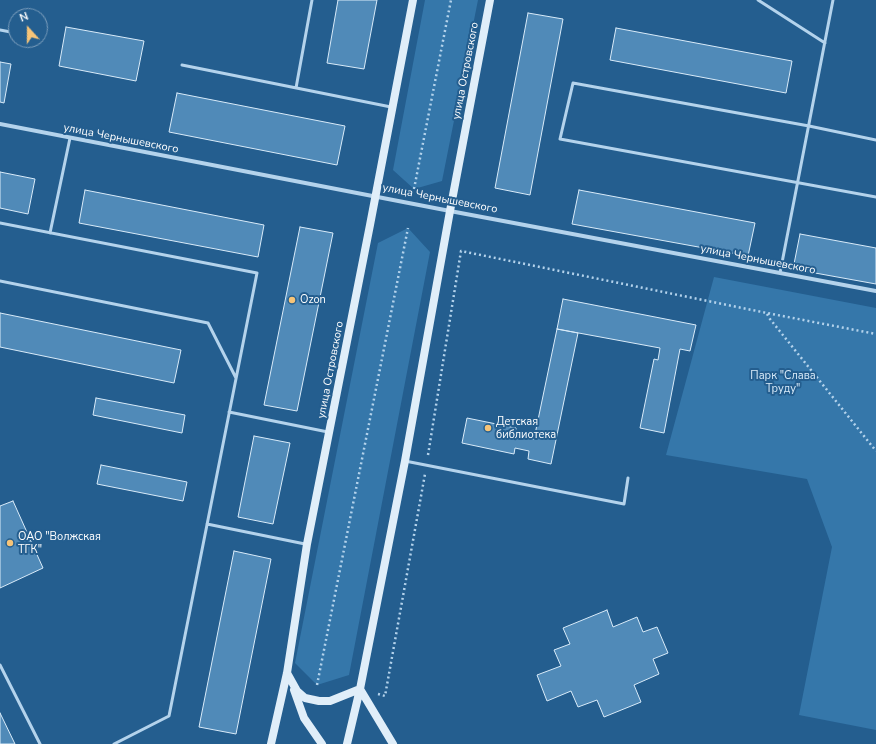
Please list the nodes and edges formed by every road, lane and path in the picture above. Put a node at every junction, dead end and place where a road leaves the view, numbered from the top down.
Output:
1 (312, 0) edge
2 (414, 0) edge
3 (451, 0) edge
4 (490, 0) edge
5 (758, 0) edge
6 (833, 0) edge
7 (825, 43) junction
8 (182, 65) dead end
9 (296, 88) junction
10 (393, 107) junction
11 (0, 124) edge
12 (809, 126) junction
13 (70, 138) junction
14 (876, 140) edge
15 (798, 183) junction
16 (414, 189) dead end
17 (376, 196) junction
18 (876, 197) edge
19 (450, 211) junction
20 (0, 223) edge
21 (408, 228) dead end
22 (50, 233) junction
23 (780, 273) junction
24 (0, 281) edge
25 (876, 291) edge
26 (767, 313) junction
27 (876, 334) edge
28 (236, 379) junction
29 (230, 412) junction
30 (330, 432) junction
31 (876, 451) edge
32 (405, 461) junction
33 (427, 465) junction
34 (628, 478) dead end
35 (207, 524) junction
36 (307, 544) junction
37 (0, 665) edge
38 (287, 673) junction
39 (317, 685) dead end
40 (360, 689) junction
41 (40, 744) edge
42 (114, 744) edge
43 (270, 744) edge
44 (322, 744) edge
45 (347, 744) edge
46 (393, 744) edge

1 - 9 lane
2 - 10 main road, улица Островского
3 - 16 path
4 - 19 main road, улица Островского
5 - 7 lane
6 - 7 lane
7 - 12 lane
8 - 9 lane
9 - 10 lane
10 - 17 main road, улица Островского
11 - 13 street, улица Чернышевского
12 - 14 lane
12 - 15 lane
12 - 15 lane
13 - 17 street, улица Чернышевского
13 - 22 lane
15 - 18 lane
15 - 23 lane
17 - 19 street, улица Чернышевского
17 - 30 main road, улица Островского
19 - 23 street, улица Чернышевского
19 - 32 main road, улица Островского
20 - 22 lane
21 - 39 path
22 - 28 lane
23 - 25 street, улица Чернышевского
24 - 28 lane
26 - 27 path
26 - 31 path
26 - 33 path
28 - 29 lane
29 - 30 lane
29 - 35 lane
30 - 36 main road, улица Островского
32 - 33 lane
32 - 40 main road, улица Островского
33 - 34 lane
33 - 40 path
35 - 36 lane
35 - 42 lane
36 - 38 main road, улица Островского
37 - 41 lane
38 - 40 main road
38 - 43 main road, улица Островского
38 - 44 main road
40 - 45 main road, улица Островского
40 - 46 main road

